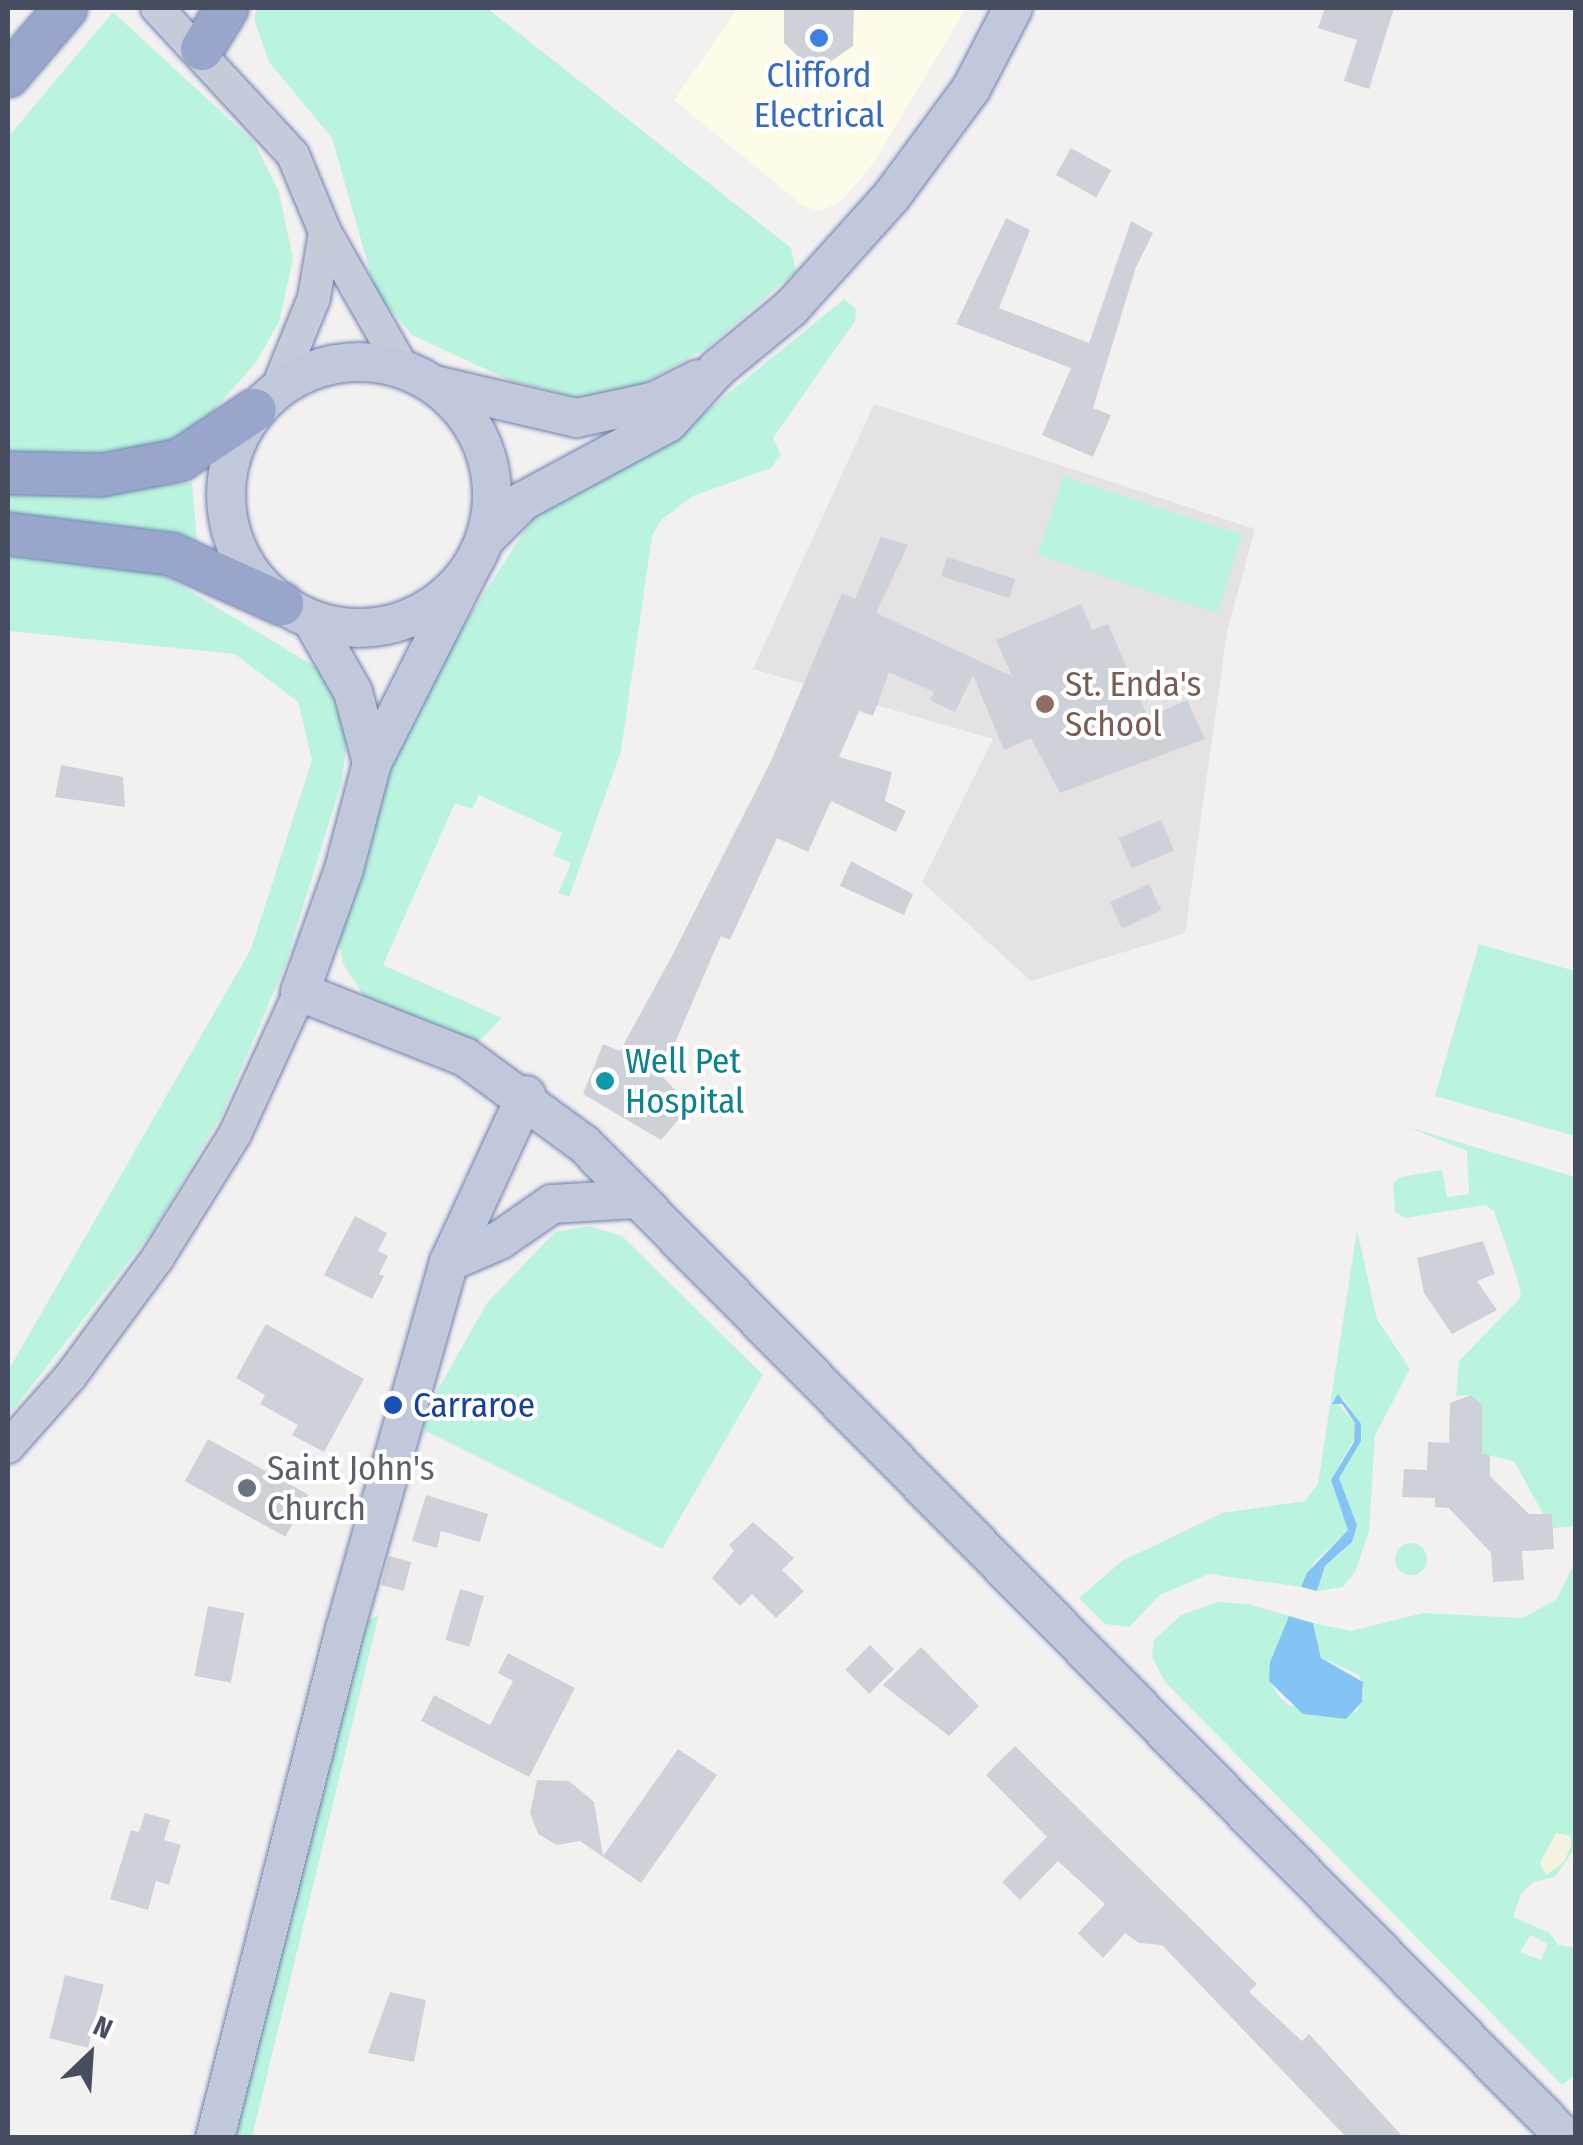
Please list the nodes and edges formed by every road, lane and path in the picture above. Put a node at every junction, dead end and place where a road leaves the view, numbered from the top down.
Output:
1 (66, 8) edge
2 (227, 8) edge
3 (1013, 8) edge
4 (179, 29) edge
5 (8, 76) edge
6 (324, 232) junction
7 (718, 368) junction
8 (418, 376) junction
9 (266, 400) junction
10 (8, 473) edge
11 (8, 534) edge
12 (477, 556) junction
13 (297, 612) junction
14 (372, 763) junction
15 (300, 992) junction
16 (526, 1096) junction
17 (638, 1199) junction
18 (448, 1262) junction
19 (8, 1447) edge
20 (214, 2138) edge
21 (1566, 2138) edge

1 - 5 highway
2 - 4 highway
3 - 7 main road
4 - 6 street
6 - 8 street
6 - 9 street
7 - 8 main road
7 - 12 main road
8 - 9 main road
8 - 12 main road
9 - 10 highway
9 - 13 main road
11 - 13 highway
12 - 13 main road
12 - 14 main road
13 - 14 main road
14 - 15 main road
15 - 16 main road
15 - 19 street
16 - 17 main road
16 - 18 main road
17 - 18 main road
17 - 21 main road
18 - 20 main road

